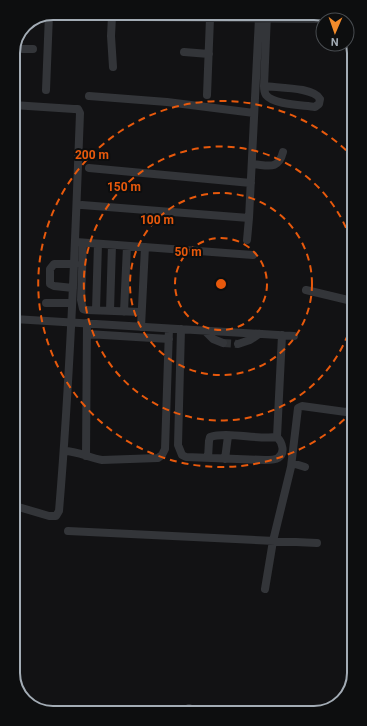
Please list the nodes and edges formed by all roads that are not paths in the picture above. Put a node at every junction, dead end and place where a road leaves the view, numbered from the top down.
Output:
1 (50, 20) edge
2 (112, 20) edge
3 (210, 20) edge
4 (265, 20) edge
5 (265, 20) edge
6 (20, 49) edge
7 (33, 49) dead end
8 (184, 52) dead end
9 (209, 54) junction
10 (113, 67) dead end
11 (264, 86) junction
12 (286, 88) junction
13 (46, 90) dead end
14 (207, 95) dead end
15 (89, 96) dead end
16 (284, 103) junction
17 (20, 105) edge
18 (254, 113) junction
19 (284, 152) dead end
20 (252, 164) junction
21 (89, 168) dead end
22 (251, 183) junction
23 (82, 205) dead end
24 (249, 218) junction
25 (247, 240) dead end
26 (79, 242) junction
27 (98, 244) junction
28 (112, 245) junction
29 (127, 246) junction
30 (145, 247) junction
31 (253, 255) dead end
32 (75, 264) junction
33 (73, 288) junction
34 (306, 290) dead end
35 (347, 299) edge
36 (46, 303) dead end
37 (72, 303) junction
38 (96, 310) junction
39 (110, 311) junction
40 (124, 312) junction
41 (141, 312) junction
42 (20, 319) edge
43 (71, 322) junction
44 (87, 323) junction
45 (141, 327) junction
46 (169, 329) junction
47 (182, 329) junction
48 (205, 331) junction
49 (87, 334) junction
50 (259, 334) junction
51 (282, 335) junction
52 (294, 336) dead end
53 (169, 339) junction
54 (223, 343) tunnel mouth
55 (238, 344) tunnel mouth
56 (347, 412) edge
57 (228, 436) junction
58 (277, 437) junction
59 (64, 451) junction
60 (86, 456) junction
61 (208, 458) junction
62 (225, 459) junction
63 (292, 463) junction
64 (305, 467) dead end
65 (20, 507) edge
66 (68, 531) dead end
67 (273, 541) junction
68 (317, 543) dead end
69 (265, 589) dead end

1 - 13 street
2 - 10 street
3 - 9 street
4 - 11 street
5 - 18 street
6 - 7 street
8 - 9 street
9 - 14 street
11 - 12 street
11 - 16 street
12 - 16 street
12 - 16 street
15 - 18 street
17 - 26 street
18 - 20 street
19 - 20 street
20 - 22 street
21 - 22 street
22 - 24 street
23 - 24 street
24 - 25 street
26 - 27 street
26 - 32 street
26 - 38 street
27 - 28 street
27 - 38 street
28 - 29 street
28 - 39 street
29 - 30 street
29 - 40 street
30 - 31 street
30 - 41 street
32 - 33 street
32 - 33 street
33 - 37 street
34 - 35 street
36 - 37 street
37 - 43 street
38 - 39 street
39 - 40 street
40 - 41 street
41 - 45 street
42 - 43 street
43 - 44 street
43 - 59 street
44 - 45 street
44 - 49 street
45 - 46 street
46 - 47 street
46 - 53 street
47 - 48 street
47 - 61 street
48 - 50 street
48 - 54 street
49 - 53 street
49 - 60 street
50 - 51 street
50 - 55 street
51 - 52 street
51 - 58 street
53 - 60 street
56 - 63 street
57 - 58 street
57 - 61 street
57 - 62 street
58 - 62 street
59 - 60 street
59 - 65 street
61 - 62 street
63 - 64 street
63 - 67 street
66 - 67 street
67 - 68 street
67 - 69 street

